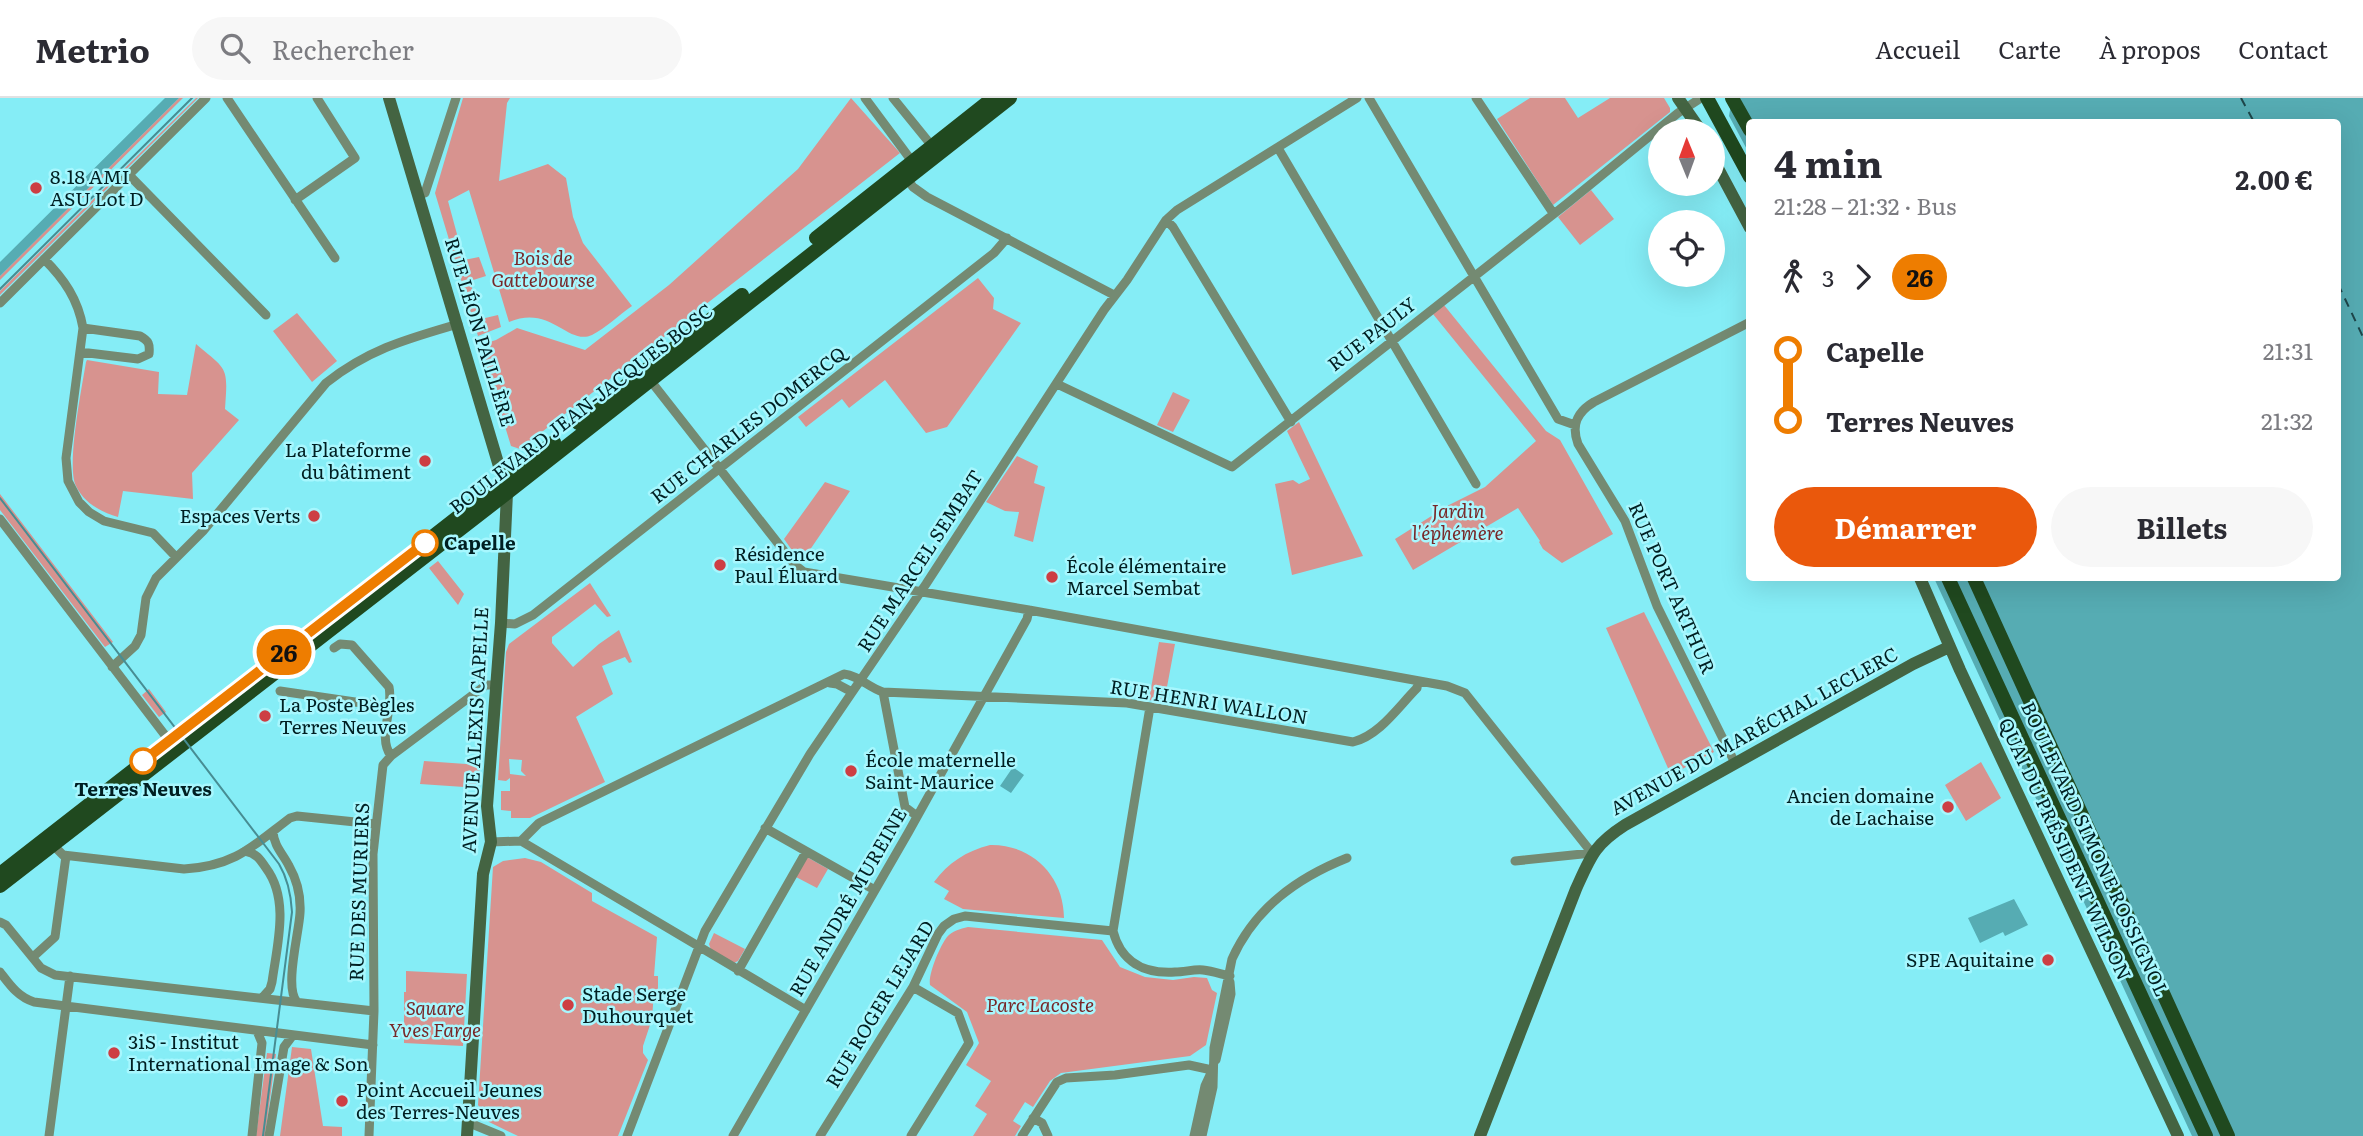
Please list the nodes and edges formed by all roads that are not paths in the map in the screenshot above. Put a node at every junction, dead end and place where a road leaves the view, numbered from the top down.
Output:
1 (206, 98) edge
2 (227, 98) edge
3 (317, 98) edge
4 (389, 98) edge
5 (456, 98) edge
6 (865, 98) edge
7 (893, 98) edge
8 (993, 98) edge
9 (1010, 98) edge
10 (1357, 98) edge
11 (1369, 98) edge
12 (1476, 98) edge
13 (1704, 98) edge
14 (1731, 98) edge
15 (1682, 103) edge
16 (1693, 119) edge
17 (1746, 123) edge
18 (932, 146) junction
19 (1278, 148) junction
20 (910, 170) junction
21 (1746, 170) edge
22 (129, 174) junction
23 (1726, 183) edge
24 (418, 195) junction
25 (296, 200) junction
26 (1553, 213) junction
27 (1166, 220) junction
28 (1746, 221) edge
29 (1007, 238) junction
30 (335, 258) dead end
31 (44, 259) junction
32 (1474, 276) junction
33 (1114, 295) junction
34 (0, 303) edge
35 (266, 315) dead end
36 (458, 324) junction
37 (1746, 324) edge
38 (83, 328) junction
39 (1392, 340) junction
40 (675, 348) junction
41 (80, 352) junction
42 (650, 380) junction
43 (631, 381) junction
44 (1057, 384) junction
45 (1291, 422) junction
46 (1575, 425) junction
47 (720, 469) junction
48 (1476, 484) dead end
49 (506, 487) junction
50 (0, 519) edge
51 (176, 557) junction
52 (1921, 581) edge
53 (1949, 581) edge
54 (1975, 581) edge
55 (920, 592) junction
56 (1029, 610) junction
57 (501, 623) junction
58 (1949, 647) junction
59 (334, 648) dead end
60 (111, 667) junction
61 (861, 681) junction
62 (1418, 681) junction
63 (830, 683) junction
64 (496, 685) junction
65 (280, 691) dead end
66 (852, 692) junction
67 (883, 692) junction
68 (984, 698) junction
69 (389, 707) junction
70 (1150, 707) junction
71 (172, 746) junction
72 (391, 756) junction
73 (1735, 763) junction
74 (917, 816) junction
75 (375, 824) junction
76 (765, 828) junction
77 (273, 832) junction
78 (521, 841) junction
79 (491, 842) junction
80 (53, 845) junction
81 (246, 851) junction
82 (806, 852) junction
83 (1592, 853) junction
84 (66, 856) junction
85 (1347, 858) dead end
86 (1515, 861) dead end
87 (0, 874) edge
88 (0, 886) edge
89 (873, 889) junction
90 (0, 922) edge
91 (1113, 931) junction
92 (698, 947) junction
93 (33, 957) junction
94 (738, 971) junction
95 (0, 972) edge
96 (69, 976) junction
97 (1230, 976) junction
98 (913, 987) junction
99 (262, 998) junction
100 (297, 1002) junction
101 (65, 1006) junction
102 (806, 1010) junction
103 (374, 1011) junction
104 (257, 1031) junction
105 (293, 1035) junction
106 (373, 1045) junction
107 (1212, 1070) junction
108 (1033, 1118) junction
109 (467, 1129) edge
110 (49, 1136) edge
111 (252, 1136) edge
112 (269, 1136) edge
113 (369, 1136) edge
114 (501, 1136) edge
115 (627, 1136) edge
116 (733, 1136) edge
117 (820, 1136) edge
118 (911, 1136) edge
119 (1022, 1136) edge
120 (1048, 1136) edge
121 (1194, 1136) edge
122 (1202, 1136) edge
123 (1480, 1136) edge
124 (2178, 1136) edge
125 (2206, 1136) edge
126 (2228, 1136) edge

1 - 22 street
2 - 25 street
3 - 25 street
4 - 24 street, RUE LÉON PAILLÈRE
5 - 24 street
6 - 20 street
7 - 18 street
8 - 18 main road, BOULEVARD JEAN-JACQUES BOSC
9 - 20 main road, BOULEVARD JEAN-JACQUES BOSC
10 - 19 street, RUE MARCEL SEMBAT
11 - 32 street
12 - 26 street
13 - 15 street, RUE PAULY
13 - 21 main road
14 - 17 main road
15 - 16 street
15 - 26 street, RUE PAULY
18 - 20 main road, BOULEVARD JEAN-JACQUES BOSC
19 - 27 street, RUE MARCEL SEMBAT
19 - 39 street
20 - 29 street
20 - 40 main road, BOULEVARD JEAN-JACQUES BOSC
20 - 42 main road, BOULEVARD JEAN-JACQUES BOSC
22 - 31 street
22 - 35 street
23 - 28 street
24 - 36 street, RUE LÉON PAILLÈRE
25 - 30 street
26 - 32 street, RUE PAULY
27 - 33 street, RUE MARCEL SEMBAT
27 - 45 street
29 - 33 street
29 - 47 street, RUE CHARLES DOMERCQ
31 - 34 street
31 - 38 street
32 - 39 street, RUE PAULY
32 - 46 street
33 - 44 street, RUE MARCEL SEMBAT
36 - 49 street, RUE LÉON PAILLÈRE
36 - 51 street
37 - 46 street
38 - 41 street
38 - 41 street
39 - 45 street, RUE PAULY
39 - 48 street
40 - 42 street
40 - 43 main road, BOULEVARD JEAN-JACQUES BOSC
41 - 51 street
42 - 43 street
42 - 47 street
42 - 49 main road, BOULEVARD JEAN-JACQUES BOSC
43 - 49 main road, BOULEVARD JEAN-JACQUES BOSC
44 - 45 street, RUE PAULY
44 - 55 street, RUE MARCEL SEMBAT
46 - 73 street, RUE PORT ARTHUR
47 - 55 street
47 - 57 street, RUE CHARLES DOMERCQ
49 - 57 street, AVENUE ALEXIS CAPELLE
49 - 71 main road, BOULEVARD JEAN-JACQUES BOSC
50 - 60 street
51 - 60 street
52 - 58 street, QUAI DU PRÉSIDENT WILSON
53 - 125 main road, BOULEVARD SIMONE ROSSIGNOL
54 - 126 main road, BOULEVARD SIMONE ROSSIGNOL
55 - 56 street
55 - 61 street, RUE MARCEL SEMBAT
56 - 62 street
56 - 68 street, RUE ANDRÉ MUREINE
57 - 64 street, AVENUE ALEXIS CAPELLE
58 - 73 street, AVENUE DU MARÉCHAL LECLERC
58 - 124 street, QUAI DU PRÉSIDENT WILSON
59 - 69 street, RUE DES MURIERS
60 - 71 street
61 - 63 street
61 - 66 street, RUE MARCEL SEMBAT
61 - 67 street
62 - 70 street, RUE HENRI WALLON
62 - 83 street
63 - 66 street
63 - 78 street
64 - 72 street
64 - 79 street, AVENUE ALEXIS CAPELLE
65 - 69 street
66 - 76 street, RUE MARCEL SEMBAT
67 - 68 street, RUE HENRI WALLON
67 - 74 street
68 - 70 street, RUE HENRI WALLON
68 - 74 street, RUE ANDRÉ MUREINE
69 - 72 street, RUE DES MURIERS
70 - 91 street
71 - 80 main road, BOULEVARD JEAN-JACQUES BOSC
71 - 87 main road, BOULEVARD JEAN-JACQUES BOSC
72 - 75 street, RUE DES MURIERS
73 - 83 street, AVENUE DU MARÉCHAL LECLERC
74 - 89 street, RUE ANDRÉ MUREINE
75 - 77 street
75 - 103 street, RUE DES MURIERS
76 - 82 street
76 - 92 street, RUE MARCEL SEMBAT
77 - 81 street
77 - 100 street
78 - 79 street
78 - 92 street
79 - 109 street, AVENUE ALEXIS CAPELLE
80 - 84 street
80 - 88 main road, BOULEVARD JEAN-JACQUES BOSC
81 - 84 street
81 - 99 street
82 - 89 street
82 - 94 street
83 - 86 street
83 - 123 street, AVENUE DU MARÉCHAL LECLERC
84 - 93 street
85 - 97 street
89 - 102 street, RUE ANDRÉ MUREINE
90 - 93 street
91 - 97 street
91 - 98 street, RUE ROGER LEJARD
92 - 94 street
92 - 115 street, RUE MARCEL SEMBAT
93 - 96 street
94 - 102 street
95 - 101 street
96 - 99 street
96 - 101 street
97 - 107 street
98 - 117 street, RUE ROGER LEJARD
98 - 118 street
99 - 100 street
100 - 103 street
101 - 104 street
101 - 110 street
102 - 116 street, RUE ANDRÉ MUREINE
103 - 106 street, RUE DES MURIERS
104 - 105 street
104 - 111 street
105 - 106 street
105 - 112 street
106 - 113 street, RUE DES MURIERS
107 - 108 street
107 - 121 street
107 - 122 street
108 - 119 street
108 - 120 street
109 - 114 street

